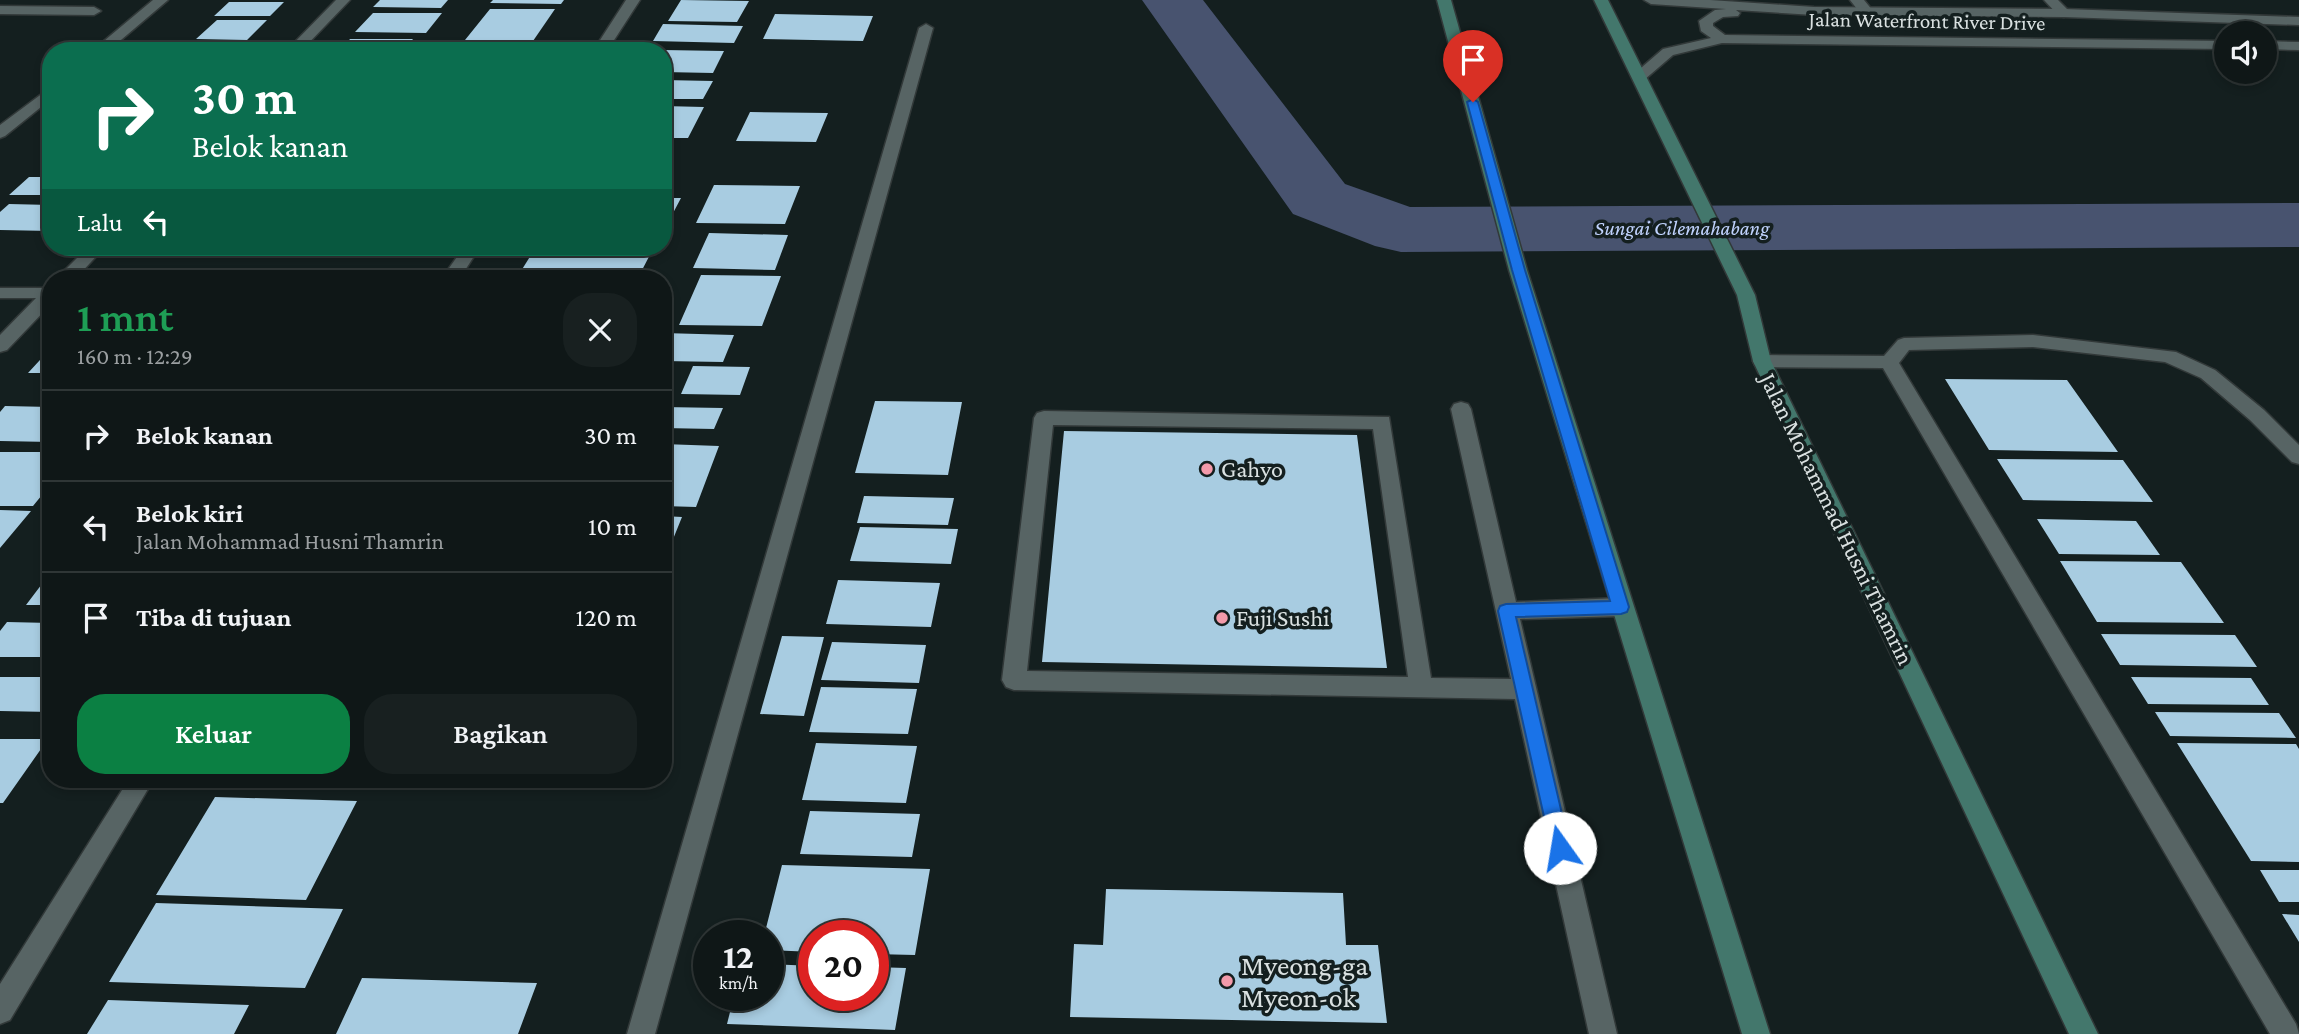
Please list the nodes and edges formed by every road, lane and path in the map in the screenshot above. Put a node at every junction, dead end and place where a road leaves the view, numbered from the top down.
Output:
1 (161, 0) edge
2 (343, 0) edge
3 (633, 0) edge
4 (1444, 0) edge
5 (1601, 0) edge
6 (1651, 0) edge
7 (2051, 0) edge
8 (1862, 6) edge
9 (0, 9) edge
10 (94, 11) dead end
11 (1814, 11) junction
12 (2064, 13) junction
13 (2299, 21) edge
14 (926, 28) dead end
15 (1723, 39) junction
16 (110, 42) edge
17 (302, 42) edge
18 (606, 42) edge
19 (2214, 45) edge
20 (2277, 46) edge
21 (2299, 46) edge
22 (1639, 77) junction
23 (42, 98) edge
24 (0, 133) edge
25 (88, 256) edge
26 (74, 270) edge
27 (0, 293) edge
28 (42, 293) edge
29 (42, 302) edge
30 (0, 346) edge
31 (1762, 361) junction
32 (1889, 362) junction
33 (1461, 409) dead end
34 (2299, 457) edge
35 (1621, 607) junction
36 (1506, 611) junction
37 (1421, 687) junction
38 (1524, 689) junction
39 (136, 788) edge
40 (0, 1010) edge
41 (641, 1034) edge
42 (1603, 1034) edge
43 (1756, 1034) edge
44 (2084, 1034) edge
45 (2286, 1034) edge

1 - 16 street
2 - 17 street
3 - 18 street
4 - 35 street
5 - 22 street, Jalan Mohammad Husni Thamrin
6 - 11 street, Jalan Waterfront River Drive
7 - 12 street
8 - 11 street, Jalan Waterfront River Drive
8 - 12 street, Jalan Waterfront River Drive
9 - 10 street
11 - 15 street
12 - 13 street, Jalan Waterfront River Drive
14 - 41 street
15 - 19 street, Jalan Waterfront River Drive
15 - 22 street, Jalan Waterfront River Drive
20 - 21 street
22 - 31 street, Jalan Mohammad Husni Thamrin
23 - 24 street
25 - 26 street
27 - 28 street
29 - 30 street
31 - 32 street
31 - 44 street, Jalan Mohammad Husni Thamrin
32 - 34 street
32 - 45 street
33 - 36 street
35 - 36 street
35 - 43 street
36 - 38 street
37 - 37 street
37 - 38 street
38 - 42 street
39 - 40 street

